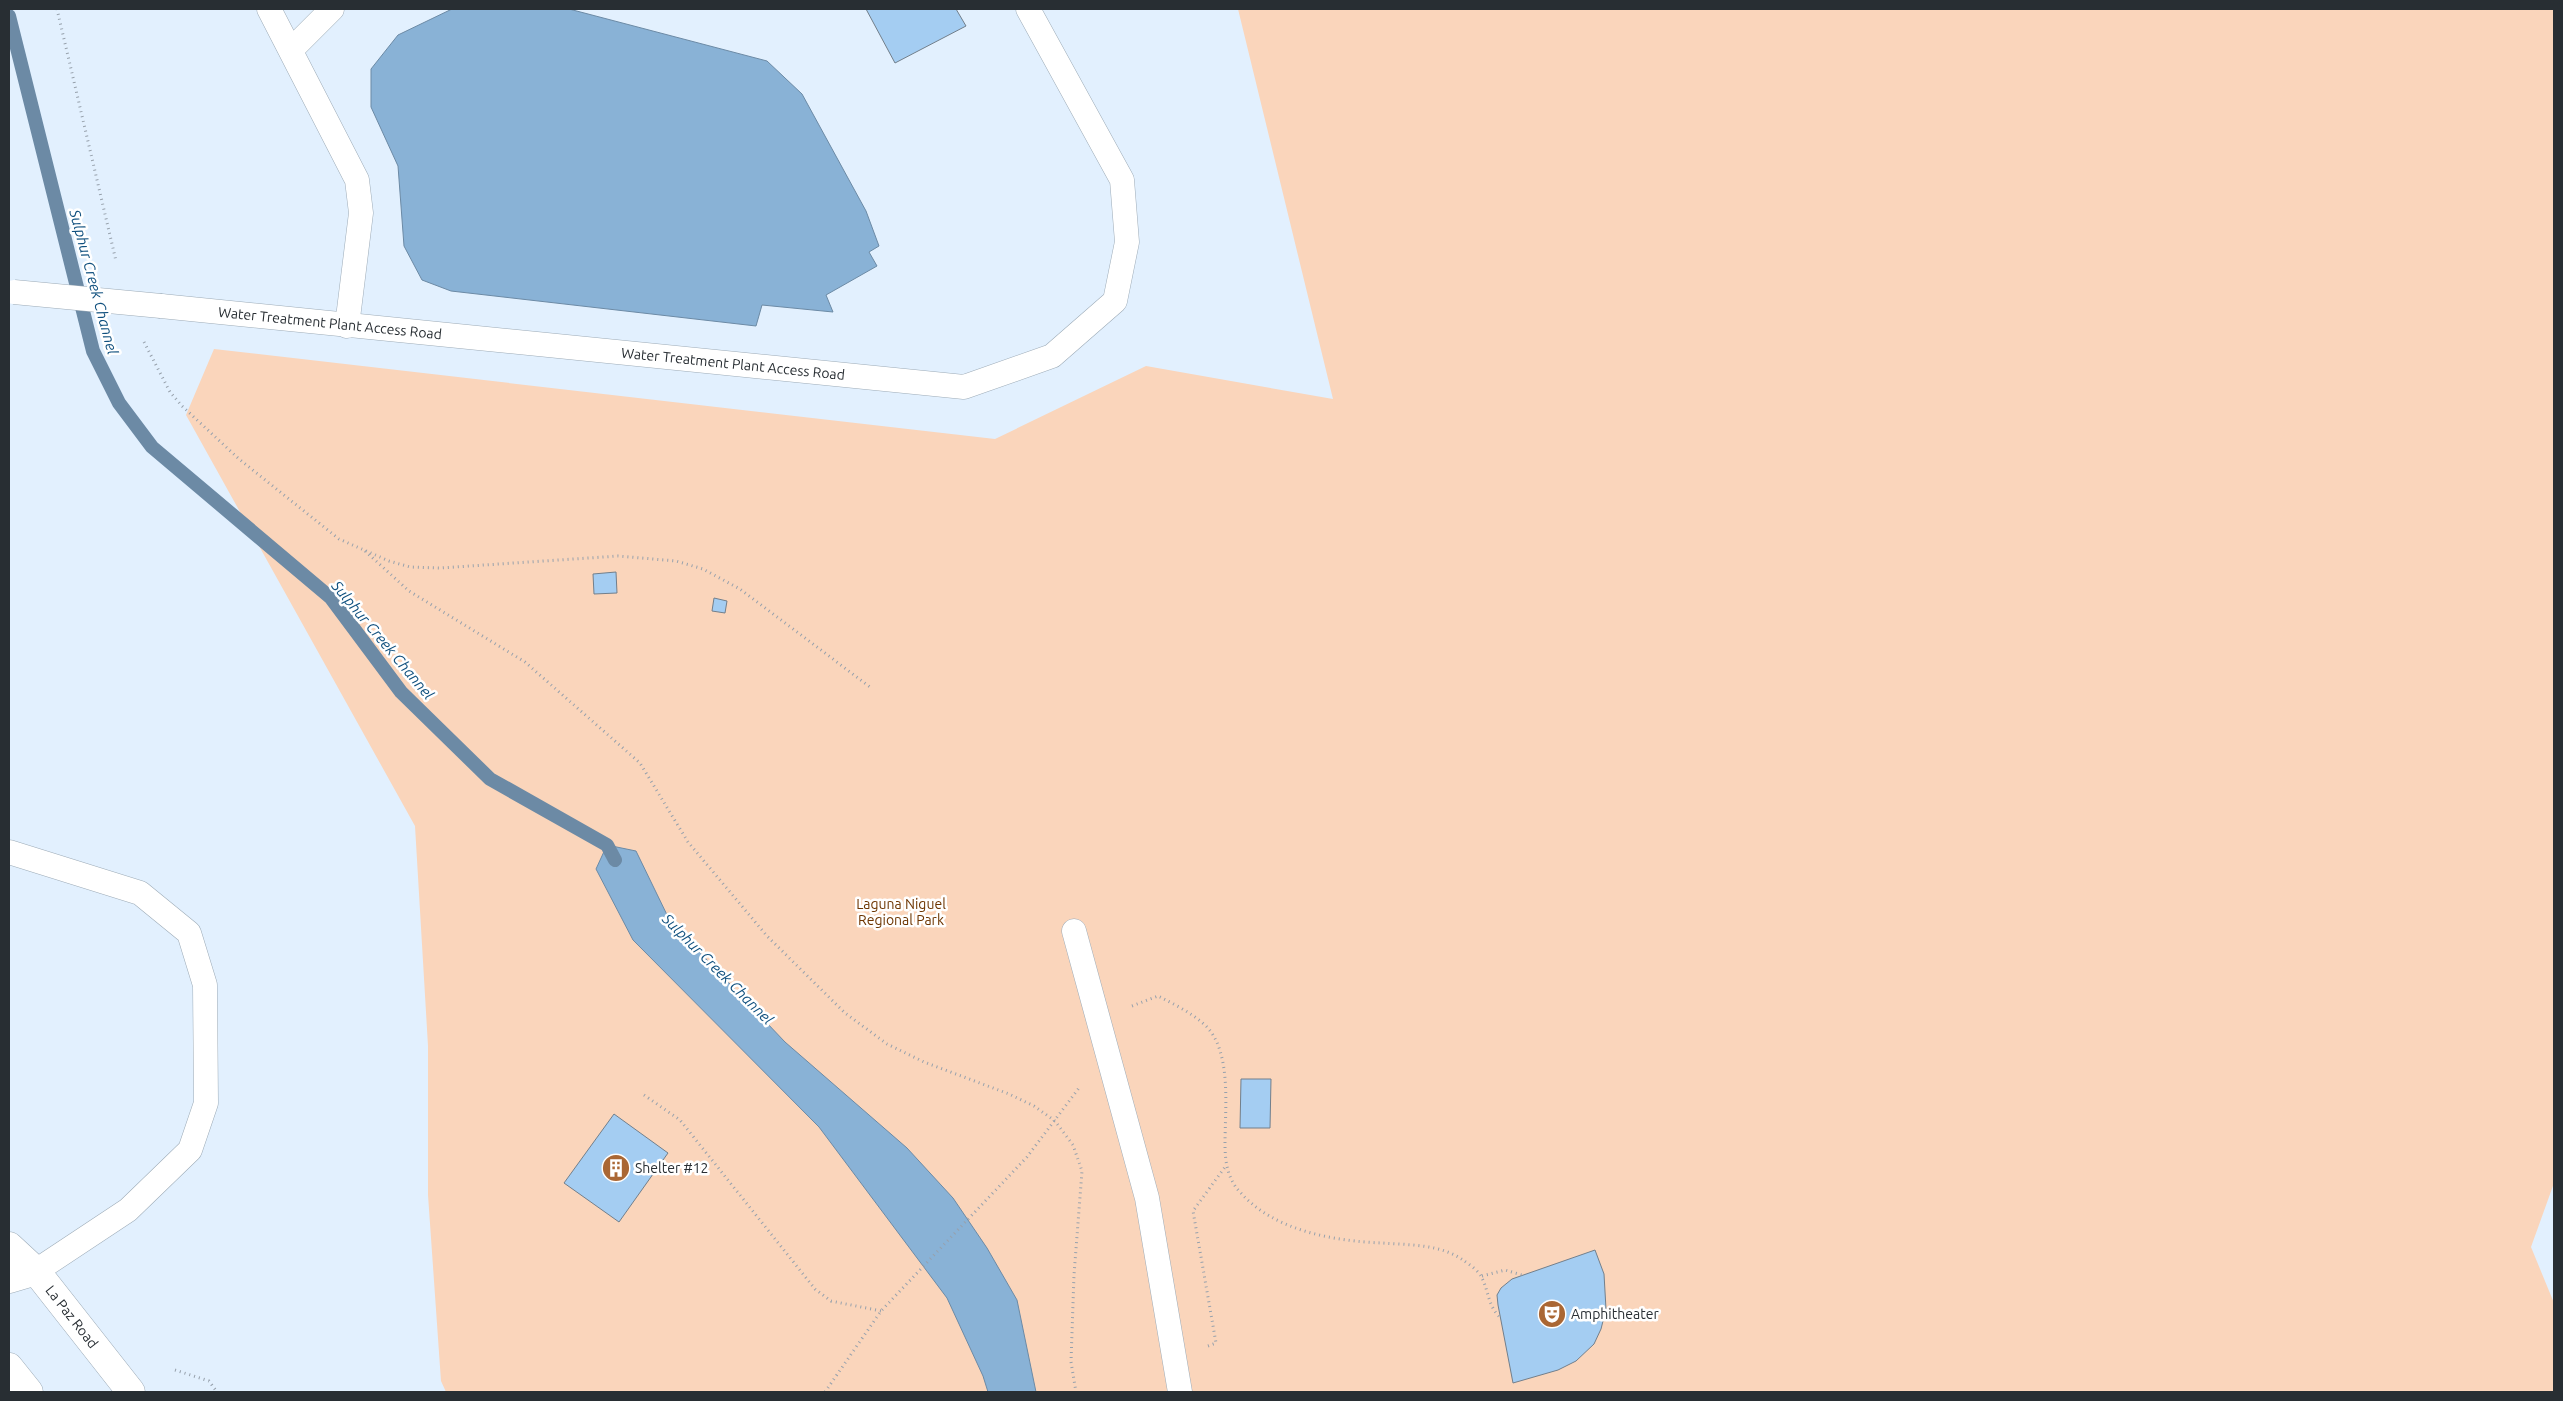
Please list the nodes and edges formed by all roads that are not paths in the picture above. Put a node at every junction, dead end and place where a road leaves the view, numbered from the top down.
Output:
1 (269, 9) edge
2 (332, 9) edge
3 (1028, 9) edge
4 (291, 50) junction
5 (11, 292) edge
6 (347, 326) junction
7 (9, 852) edge
8 (1074, 930) dead end
9 (9, 1246) edge
10 (36, 1271) junction
11 (9, 1279) edge
12 (9, 1367) edge
13 (29, 1392) edge
14 (131, 1392) edge
15 (1180, 1392) edge

1 - 4 lane
2 - 4 lane
3 - 6 lane, Water Treatment Plant Access Road
4 - 6 lane
5 - 6 lane, Water Treatment Plant Access Road, bridge
7 - 10 lane
8 - 15 lane
9 - 10 main road, La Paz Road
10 - 11 main road
10 - 14 main road, La Paz Road
12 - 13 main road

